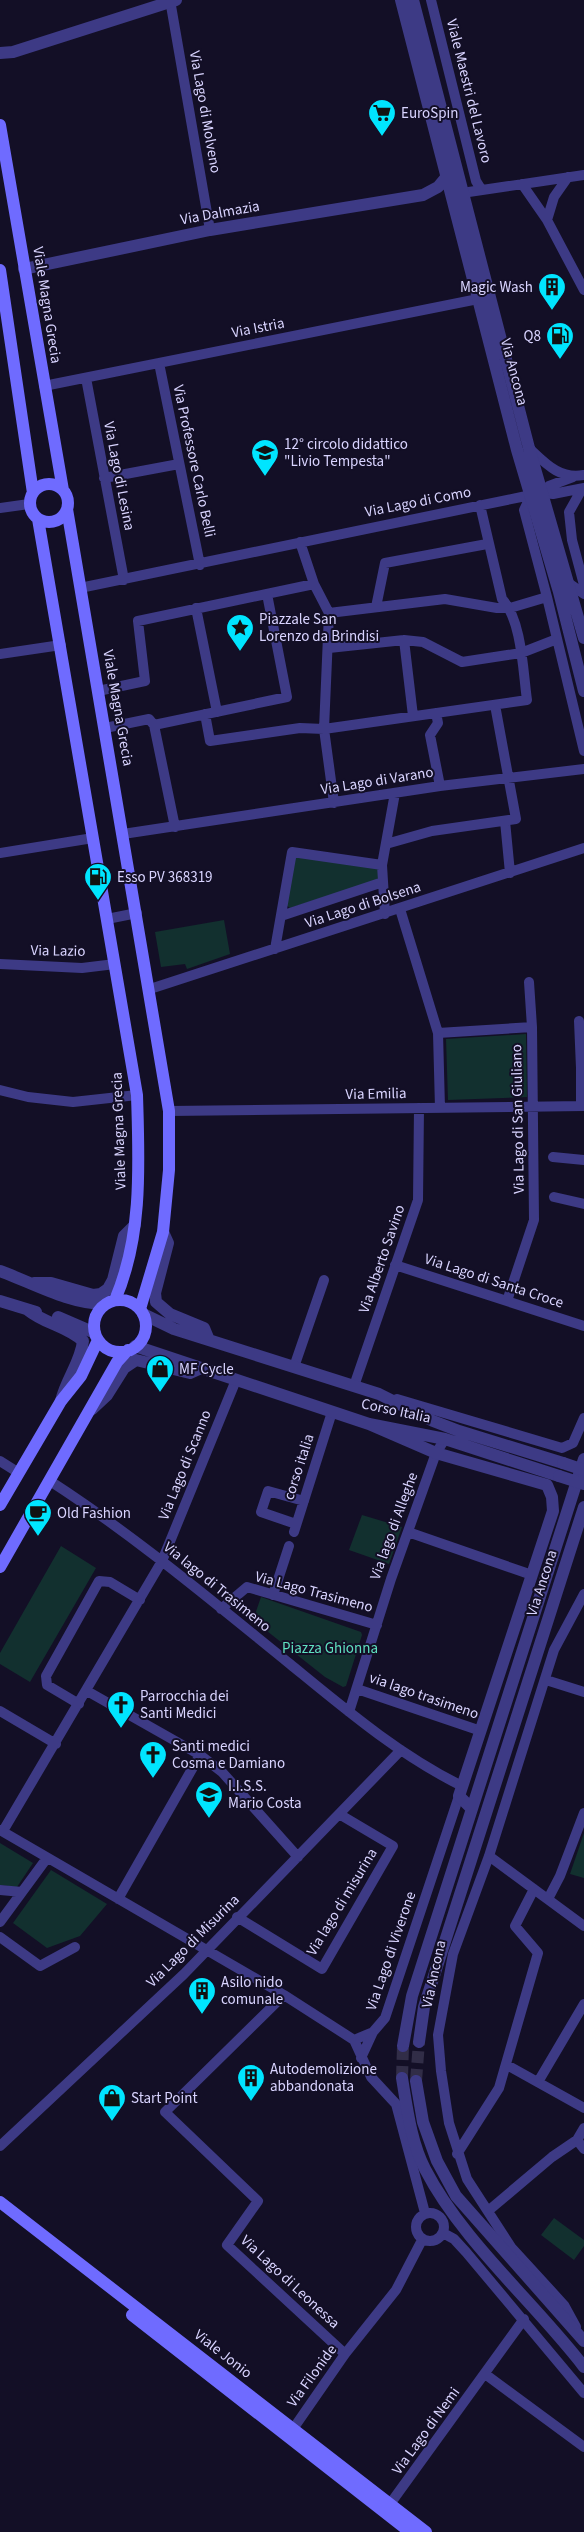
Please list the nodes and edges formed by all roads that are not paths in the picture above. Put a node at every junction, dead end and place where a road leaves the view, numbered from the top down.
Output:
1 (401, 0) edge
2 (413, 0) edge
3 (431, 0) edge
4 (172, 1) edge
5 (6, 52) edge
6 (0, 62) edge
7 (0, 125) edge
8 (448, 175) junction
9 (584, 175) edge
10 (568, 177) junction
11 (522, 184) junction
12 (481, 189) junction
13 (462, 193) junction
14 (423, 195) junction
15 (455, 210) junction
16 (547, 220) junction
17 (210, 230) junction
18 (24, 269) junction
19 (0, 270) edge
20 (584, 290) edge
21 (478, 299) junction
22 (159, 363) junction
23 (86, 378) junction
24 (44, 386) junction
25 (529, 448) junction
26 (179, 464) junction
27 (579, 476) edge
28 (104, 478) junction
29 (583, 488) edge
30 (63, 490) junction
31 (537, 494) junction
32 (31, 498) junction
33 (480, 505) junction
34 (0, 508) edge
35 (67, 509) junction
36 (38, 519) junction
37 (300, 542) junction
38 (487, 544) junction
39 (200, 565) junction
40 (124, 580) junction
41 (314, 584) junction
42 (570, 584) junction
43 (584, 585) edge
44 (80, 588) junction
45 (267, 594) junction
46 (584, 594) edge
47 (552, 597) junction
48 (376, 607) junction
49 (196, 608) junction
50 (510, 608) junction
51 (329, 613) junction
52 (584, 638) edge
53 (557, 639) junction
54 (404, 640) junction
55 (60, 645) junction
56 (329, 648) junction
57 (521, 653) junction
58 (0, 654) edge
59 (98, 691) junction
60 (584, 691) edge
61 (495, 705) junction
62 (217, 712) junction
63 (436, 713) junction
64 (205, 714) junction
65 (413, 716) junction
66 (154, 725) junction
67 (105, 728) junction
68 (324, 729) junction
69 (584, 751) edge
70 (584, 769) edge
71 (508, 778) junction
72 (440, 786) junction
73 (396, 793) junction
74 (334, 803) junction
75 (505, 820) junction
76 (175, 827) junction
77 (123, 834) junction
78 (93, 838) junction
79 (386, 844) junction
80 (584, 848) edge
81 (0, 853) edge
82 (382, 865) junction
83 (510, 873) junction
84 (383, 882) junction
85 (400, 909) junction
86 (137, 913) junction
87 (385, 914) junction
88 (281, 916) junction
89 (107, 919) junction
90 (275, 948) junction
91 (0, 964) edge
92 (115, 964) junction
93 (529, 982) dead end
94 (150, 989) junction
95 (580, 1021) dead end
96 (532, 1027) junction
97 (438, 1032) junction
98 (582, 1068) edge
99 (0, 1090) edge
100 (137, 1094) junction
101 (583, 1106) edge
102 (533, 1107) junction
103 (419, 1108) junction
104 (440, 1108) junction
105 (169, 1111) junction
106 (553, 1157) dead end
107 (584, 1160) edge
108 (554, 1197) dead end
109 (584, 1204) edge
110 (163, 1232) junction
111 (395, 1265) junction
112 (0, 1271) edge
113 (324, 1280) dead end
114 (109, 1298) junction
115 (0, 1301) edge
116 (508, 1301) junction
117 (28, 1310) junction
118 (142, 1312) junction
119 (584, 1326) edge
120 (96, 1337) junction
121 (209, 1340) junction
122 (133, 1352) junction
123 (294, 1367) junction
124 (236, 1380) junction
125 (354, 1386) junction
126 (379, 1394) junction
127 (61, 1401) junction
128 (332, 1412) junction
129 (584, 1418) edge
130 (369, 1424) junction
131 (445, 1439) junction
132 (436, 1453) junction
133 (584, 1459) edge
134 (0, 1461) edge
135 (584, 1470) edge
136 (19, 1473) junction
137 (50, 1481) junction
138 (584, 1484) edge
139 (304, 1501) junction
140 (0, 1505) edge
141 (584, 1507) edge
142 (408, 1532) junction
143 (289, 1546) dead end
144 (162, 1561) junction
145 (0, 1567) edge
146 (532, 1575) junction
147 (273, 1594) junction
148 (584, 1594) edge
149 (140, 1600) junction
150 (221, 1608) junction
151 (377, 1625) junction
152 (546, 1680) junction
153 (357, 1689) junction
154 (87, 1691) junction
155 (584, 1692) edge
156 (79, 1704) junction
157 (0, 1711) edge
158 (503, 1711) junction
159 (349, 1712) junction
160 (482, 1728) junction
161 (56, 1744) junction
162 (400, 1750) junction
163 (200, 1755) junction
164 (461, 1791) junction
165 (472, 1808) junction
166 (486, 1810) junction
167 (584, 1813) edge
168 (339, 1814) junction
169 (502, 1815) junction
170 (1, 1830) edge
171 (489, 1856) junction
172 (298, 1857) junction
173 (47, 1858) junction
174 (534, 1889) junction
175 (0, 1890) edge
176 (22, 1892) junction
177 (118, 1899) junction
178 (548, 1899) junction
179 (237, 1917) junction
180 (0, 1922) edge
181 (584, 1926) edge
182 (0, 1937) edge
183 (75, 1947) dead end
184 (205, 1949) junction
185 (284, 1995) junction
186 (584, 2004) edge
187 (373, 2032) junction
188 (354, 2040) junction
189 (419, 2042) tunnel mouth
190 (403, 2046) tunnel mouth
191 (361, 2058) junction
192 (507, 2065) junction
193 (402, 2078) tunnel mouth
194 (416, 2081) tunnel mouth
195 (538, 2082) junction
196 (584, 2108) edge
197 (584, 2128) edge
198 (577, 2140) junction
199 (0, 2146) edge
200 (584, 2149) edge
201 (458, 2154) junction
202 (0, 2202) edge
203 (0, 2212) edge
204 (425, 2212) junction
205 (488, 2212) junction
206 (443, 2233) junction
207 (422, 2240) junction
208 (466, 2252) junction
209 (489, 2257) junction
210 (524, 2320) junction
211 (584, 2341) edge
212 (345, 2354) junction
213 (584, 2367) edge
214 (485, 2374) junction
215 (584, 2393) edge
216 (293, 2429) junction
217 (584, 2447) edge
218 (390, 2504) junction
219 (410, 2532) edge
220 (426, 2532) edge

1 - 8 street, Via Ancona
2 - 13 street, Via Ancona
3 - 12 street, Viale Maestri del Lavoro
4 - 5 street
4 - 17 street, Via Lago di Molveno
5 - 6 street
7 - 18 main road, Viale Magna Grecia
8 - 14 street, Via Dalmazia
8 - 15 street, Via Ancona
9 - 10 street
10 - 11 street
10 - 16 street
11 - 12 street
11 - 16 street
12 - 13 street
13 - 25 street, Via Ancona
14 - 15 street, Via Dalmazia
14 - 17 street, Via Dalmazia
15 - 21 street, Via Ancona
16 - 20 street
17 - 18 street, Via Dalmazia
18 - 24 main road, Viale Magna Grecia
19 - 32 main road, Viale Magna Grecia
21 - 22 street, Via Istria
21 - 31 street, Via Ancona
22 - 23 street, Via Istria
22 - 26 street, Via Professore Carlo Belli
23 - 24 street, Via Istria
23 - 28 street, Via Lago di Lesina
24 - 30 main road, Viale Magna Grecia
25 - 27 street, Via Lago di Como
25 - 31 street, Via Ancona
26 - 28 street
26 - 39 street, Via Professore Carlo Belli
27 - 31 street, Via Lago di Como
28 - 40 street, Via Lago di Lesina
29 - 31 street, Via Lago di Como
29 - 43 street
30 - 32 main road
30 - 35 main road, Viale Magna Grecia
31 - 33 street, Via Lago di Como
31 - 42 street
31 - 47 street
32 - 34 street
32 - 36 main road, Viale Magna Grecia
33 - 37 street, Via Lago di Como
33 - 38 street
35 - 36 main road
35 - 44 main road, Viale Magna Grecia
36 - 55 main road, Viale Magna Grecia
37 - 39 street, Via Lago di Como
37 - 41 street
38 - 48 street
38 - 50 street
39 - 40 street, Via Lago di Como
40 - 44 street, Via Lago di Como
41 - 45 street
41 - 51 street
42 - 46 street
42 - 52 street
44 - 59 main road, Viale Magna Grecia
45 - 49 street
45 - 62 street
47 - 50 street
47 - 53 street
47 - 60 street
48 - 50 street
48 - 51 street
49 - 59 street
49 - 62 street
50 - 57 street
51 - 56 street
53 - 57 street
53 - 69 street
54 - 56 street
54 - 57 street
54 - 65 street
55 - 58 street
55 - 78 main road, Viale Magna Grecia
56 - 68 street
57 - 61 street
59 - 67 main road, Viale Magna Grecia
61 - 63 street
61 - 71 street
62 - 64 street
63 - 65 street
63 - 72 street
64 - 66 street
64 - 68 street
65 - 68 street
66 - 67 street
66 - 76 street
67 - 77 main road, Viale Magna Grecia
68 - 74 street
70 - 71 street, Via Lago di Varano
71 - 72 street, Via Lago di Varano
71 - 75 street
72 - 73 street, Via Lago di Varano
73 - 74 street, Via Lago di Varano
73 - 79 street
74 - 76 street, Via Lago di Varano
75 - 79 street
75 - 83 street
76 - 77 street, Via Lago di Varano
77 - 86 main road, Viale Magna Grecia
78 - 81 street
78 - 89 main road, Viale Magna Grecia
79 - 82 street
80 - 83 street, Via Lago di Bolsena
82 - 84 street
82 - 88 street
83 - 85 street, Via Lago di Bolsena
84 - 87 street
84 - 88 street
85 - 87 street, Via Lago di Bolsena
85 - 97 street
86 - 89 street
86 - 94 main road, Viale Magna Grecia
87 - 90 street, Via Lago di Bolsena
88 - 90 street
89 - 92 main road, Viale Magna Grecia
90 - 94 street, Via Lago di Bolsena
91 - 92 street, Via Lazio
92 - 100 main road, Viale Magna Grecia
93 - 96 street
94 - 105 main road, Viale Magna Grecia
95 - 98 street
96 - 97 street, Via Lago di San Giuliano
96 - 102 street, Via Lago di San Giuliano
97 - 104 street
98 - 101 street
99 - 100 street
100 - 114 main road, Viale Magna Grecia
101 - 102 street, Via Emilia
102 - 104 street, Via Emilia
102 - 116 street, Via Lago di San Giuliano
103 - 104 street, Via Emilia
103 - 105 street, Via Emilia
103 - 111 street, Via Alberto Savino
105 - 110 main road, Viale Magna Grecia
106 - 107 street
108 - 109 street
110 - 118 main road, Viale Magna Grecia
110 - 121 street, Viale Magna Grecia
111 - 116 street, Via Lago di Santa Croce
111 - 125 street, Via Alberto Savino
112 - 114 street
113 - 123 street
114 - 118 main road
114 - 120 main road
115 - 117 street
116 - 119 street, Via Lago di Santa Croce
117 - 120 street
117 - 127 street
118 - 121 street, Corso Italia
118 - 122 main road
120 - 122 main road
120 - 127 main road
121 - 123 street, Corso Italia
122 - 124 street, Corso Italia
122 - 137 main road
123 - 125 street, Corso Italia
124 - 128 street, Corso Italia
124 - 144 street, Via Lago di Scanno
125 - 126 street, Corso Italia
126 - 129 street
126 - 135 street, Corso Italia, bridge
127 - 136 main road
128 - 130 street, Corso Italia
128 - 139 street, corso italia
130 - 131 street, Corso Italia
130 - 132 street, Via Ancona
131 - 132 street, Via lago di Alleghe
131 - 138 street, Corso Italia, bridge
132 - 142 street, Via lago di Alleghe
132 - 146 street, Via Ancona
133 - 158 street, Via Ancona
134 - 136 street
136 - 140 main road
137 - 144 street, Via lago di Trasimeno
137 - 145 main road
139 - 139 street, corso italia
141 - 166 street, Via Ancona
142 - 146 street, Via Ancona
142 - 151 street, Via lago di Alleghe
143 - 147 street
144 - 149 street, Via Lago di Scanno
144 - 150 street, Via lago di Trasimeno
146 - 160 street, Via Ancona
147 - 150 street, Via Lago Trasimeno
147 - 151 street, Via Lago Trasimeno
148 - 152 street, Via Ancona
149 - 154 street, Via Lago di Scanno
149 - 156 street
150 - 159 street, Via lago di Trasimeno
151 - 153 street, Via lago di Alleghe
152 - 155 street
152 - 169 street, Via Ancona
153 - 159 street
153 - 160 street, via lago trasimeno
154 - 156 street, Via Lago di Scanno
154 - 163 street
156 - 161 street, Via Lago di Scanno
157 - 161 street
158 - 160 street
158 - 165 street, Via Ancona
159 - 162 street, Via lago di Trasimeno
160 - 164 street, Via Ancona
161 - 170 street
162 - 164 street, Via lago di Trasimeno
162 - 168 street, Via Lago di Misurina
163 - 172 street
163 - 177 street
164 - 165 street
164 - 187 street, Via Lago di Viverone
165 - 190 street, Via Ancona
166 - 169 street
166 - 189 street, Via Ancona
167 - 178 street
168 - 172 street, Via Lago di Misurina
168 - 179 street, Via lago di misurina
169 - 171 street, Via Ancona
170 - 173 street
171 - 174 street
171 - 201 street, Via Ancona
172 - 179 street, Via Lago di Misurina
173 - 176 street
173 - 177 street
174 - 178 street
174 - 192 street
175 - 176 street
176 - 180 street
177 - 184 street
178 - 181 street
179 - 184 street, Via Lago di Misurina
182 - 183 street
184 - 185 street
184 - 199 street, Via Lago di Misurina
185 - 188 street
185 - 212 street, Via Lago di Leonessa
186 - 195 street
187 - 188 street, Via Lago di Viverone
187 - 191 street
188 - 191 street
191 - 204 street
192 - 195 street
192 - 201 street
193 - 209 street
194 - 211 street, Via Ancona
195 - 196 street
197 - 198 street
198 - 200 street
198 - 205 street
201 - 205 street, Via Ancona
202 - 216 main road, Viale Jonio
203 - 219 main road, Viale Jonio
204 - 206 street
204 - 207 street
205 - 211 street, Via Ancona
206 - 207 street
206 - 208 street
207 - 212 street, Via Filonide
208 - 209 street
208 - 210 street
209 - 213 street
210 - 214 street, Via Lago di Nemi
210 - 215 street
212 - 216 street, Via Filonide
214 - 217 street
214 - 218 street, Via Lago di Nemi
216 - 218 main road, Viale Jonio
218 - 220 main road, Viale Jonio

